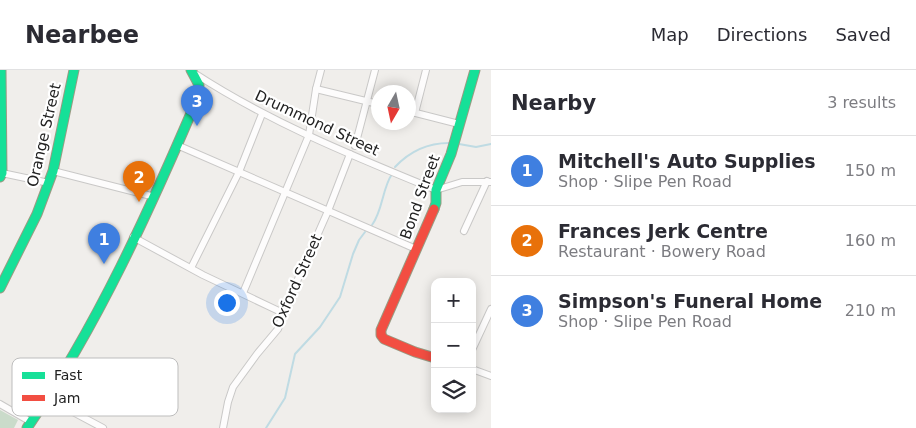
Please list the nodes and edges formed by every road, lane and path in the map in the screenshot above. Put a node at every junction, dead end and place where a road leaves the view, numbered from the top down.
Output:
1 (1, 70) edge
2 (74, 70) edge
3 (322, 70) edge
4 (375, 70) edge
5 (426, 70) edge
6 (474, 70) edge
7 (190, 71) edge
8 (316, 89) junction
9 (416, 100) edge
10 (368, 102) junction
11 (371, 103) edge
12 (416, 113) edge
13 (262, 114) junction
14 (459, 124) junction
15 (309, 135) junction
16 (177, 146) junction
17 (355, 146) dead end
18 (350, 154) junction
19 (53, 171) junction
20 (239, 172) junction
21 (1, 175) edge
22 (489, 181) edge
23 (49, 183) junction
24 (436, 190) junction
25 (286, 193) junction
26 (155, 197) junction
27 (328, 211) junction
28 (464, 231) dead end
29 (134, 237) junction
30 (416, 249) junction
31 (190, 268) junction
32 (0, 288) edge
33 (242, 293) junction
34 (491, 310) edge
35 (283, 313) junction
36 (476, 342) edge
37 (431, 357) edge
38 (71, 358) edge
39 (476, 371) edge
40 (491, 376) edge
41 (0, 404) edge
42 (12, 413) edge
43 (17, 416) edge
44 (81, 416) edge
45 (29, 425) edge
46 (104, 428) edge
47 (223, 428) edge

1 - 21 street
2 - 19 street, Orange Street
3 - 8 street
4 - 10 street
5 - 9 street
6 - 14 street, Bond Street
7 - 13 street, Drummond Street
7 - 16 street
8 - 10 street
8 - 15 street
10 - 11 street
10 - 17 street
12 - 14 street
13 - 15 street, Drummond Street
13 - 20 street
14 - 24 street, Bond Street
15 - 18 street, Drummond Street
15 - 25 street
16 - 20 street
16 - 26 street
18 - 24 street, Drummond Street
18 - 27 street, Oxford Street
19 - 23 street, Orange Street
19 - 26 street
20 - 25 street
20 - 31 street
21 - 23 street
22 - 24 street
22 - 28 street
23 - 32 street, Orange Street
24 - 30 street, Bond Street
25 - 27 street
25 - 33 street
26 - 29 street
27 - 30 street
27 - 35 street, Oxford Street
29 - 31 street
29 - 38 street
30 - 37 street, Bond Street
31 - 33 street
33 - 35 street
34 - 36 street
35 - 47 street, Oxford Street
39 - 40 street
41 - 42 street
43 - 45 street
44 - 46 street

